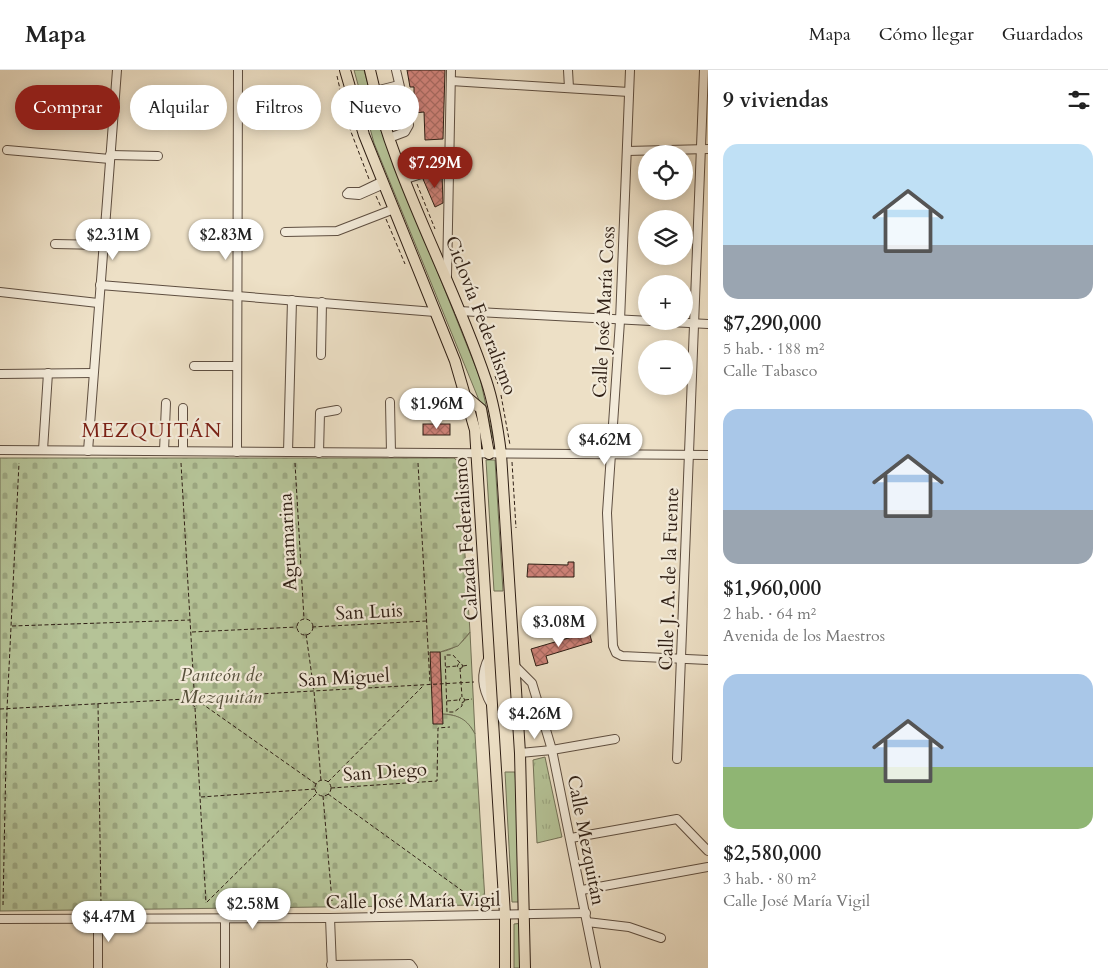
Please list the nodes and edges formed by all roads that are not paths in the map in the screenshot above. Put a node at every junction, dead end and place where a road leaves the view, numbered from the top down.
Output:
1 (117, 70) edge
2 (238, 70) edge
3 (345, 70) edge
4 (370, 70) edge
5 (396, 70) edge
6 (451, 70) edge
7 (568, 70) edge
8 (630, 70) edge
9 (704, 70) edge
10 (451, 81) junction
11 (374, 85) edge
12 (399, 85) edge
13 (569, 88) junction
14 (629, 92) junction
15 (387, 130) edge
16 (406, 130) edge
17 (389, 138) junction
18 (704, 149) edge
19 (7, 150) dead end
20 (627, 151) junction
21 (158, 156) dead end
22 (110, 157) junction
23 (449, 165) junction
24 (410, 178) junction
25 (383, 183) junction
26 (372, 188) road end
27 (394, 209) junction
28 (285, 232) dead end
29 (55, 244) dead end
30 (103, 245) junction
31 (447, 281) junction
32 (100, 285) junction
33 (0, 292) edge
34 (237, 296) junction
35 (292, 300) junction
36 (98, 302) junction
37 (322, 302) junction
38 (459, 311) junction
39 (435, 312) junction
40 (620, 321) junction
41 (638, 322) edge
42 (693, 324) joint
43 (708, 324) edge
44 (693, 330) edge
45 (321, 355) dead end
46 (194, 366) dead end
47 (237, 366) junction
48 (48, 373) junction
49 (93, 373) junction
50 (0, 374) edge
51 (467, 398) junction
52 (390, 402) dead end
53 (166, 404) dead end
54 (183, 408) dead end
55 (337, 410) dead end
56 (0, 450) edge
57 (43, 450) junction
58 (88, 451) junction
59 (164, 451) junction
60 (183, 451) junction
61 (237, 452) junction
62 (288, 452) junction
63 (319, 452) junction
64 (391, 453) junction
65 (477, 454) junction
66 (488, 454) junction
67 (507, 454) junction
68 (610, 454) junction
69 (689, 455) junction
70 (708, 455) edge
71 (490, 655) junction
72 (680, 659) junction
73 (708, 660) edge
74 (514, 665) junction
75 (493, 706) junction
76 (615, 739) dead end
77 (552, 750) junction
78 (520, 753) junction
79 (677, 759) dead end
80 (571, 838) junction
81 (708, 851) edge
82 (708, 867) edge
83 (582, 890) junction
84 (586, 913) junction
85 (505, 915) junction
86 (526, 915) junction
87 (98, 918) junction
88 (330, 918) junction
89 (0, 919) edge
90 (224, 919) junction
91 (587, 922) junction
92 (661, 938) dead end
93 (332, 966) edge
94 (374, 966) edge
95 (98, 968) edge
96 (225, 968) edge
97 (413, 968) edge
98 (505, 968) edge
99 (525, 968) edge
100 (596, 968) edge

1 - 22 street
2 - 34 street
3 - 25 main road, Calzada Federalismo
4 - 11 main road
5 - 12 street
6 - 10 street
7 - 13 street
8 - 14 street, Calle José María Coss
9 - 18 street, Calle J. A. de la Fuente
10 - 13 street
10 - 23 street
13 - 14 street
14 - 20 street, Calle José María Coss
15 - 17 main road
16 - 17 street
17 - 24 main road
18 - 20 street
18 - 42 street, Calle J. A. de la Fuente
19 - 22 street
20 - 40 street, Calle José María Coss
21 - 22 street
22 - 30 street
23 - 24 street
23 - 31 street
24 - 31 main road
25 - 26 street
25 - 27 main road, Calzada Federalismo
27 - 28 street
27 - 39 main road, Calzada Federalismo
29 - 30 street
30 - 32 street
31 - 38 main road
32 - 34 street
32 - 36 street
33 - 36 street
34 - 35 street
34 - 47 street
35 - 37 street
35 - 62 street
36 - 49 street
37 - 39 street
37 - 45 street
38 - 40 street
38 - 67 main road
39 - 51 main road, Calzada Federalismo
40 - 41 street
40 - 68 street, Calle José María Coss
42 - 43 street
44 - 69 street, Calle J. A. de la Fuente
46 - 47 street
47 - 61 street
48 - 49 street
48 - 50 street
48 - 57 street
49 - 58 street
51 - 65 main road, Calzada Federalismo
51 - 66 main road
52 - 64 street
53 - 59 street
54 - 60 street
55 - 63 street
56 - 57 street
57 - 58 street
58 - 59 street
59 - 60 street
60 - 61 street
61 - 62 street
62 - 63 street
63 - 64 street
64 - 65 street
65 - 66 street
65 - 71 main road, Calzada Federalismo
66 - 67 street
67 - 68 street
67 - 74 main road
68 - 69 street
68 - 72 street, Calle José María Coss
69 - 70 street
69 - 72 street, Calle J. A. de la Fuente
71 - 75 main road, Calzada Federalismo
71 - 75 street
72 - 73 street
72 - 79 street, Calle J. A. de la Fuente
74 - 77 street, Calle Mezquitán
74 - 78 main road
75 - 85 main road, Calzada Federalismo
76 - 77 street
77 - 78 street
77 - 80 street, Calle Mezquitán
78 - 86 main road
80 - 81 street
80 - 83 street, Calle Mezquitán
82 - 83 street
83 - 84 street, Calle Mezquitán
84 - 86 street, Calle José María Vigil
84 - 91 street, Calle Mezquitán
85 - 86 street, Calle José María Vigil
85 - 88 street, Calle José María Vigil
85 - 98 main road, Calzada Federalismo
86 - 99 main road
87 - 89 street, Calle José María Vigil
87 - 90 street, Calle José María Vigil
87 - 95 street
88 - 90 street, Calle José María Vigil
88 - 93 street
90 - 96 street
91 - 92 street
91 - 100 street, Calle Mezquitán
93 - 94 street
94 - 97 street

